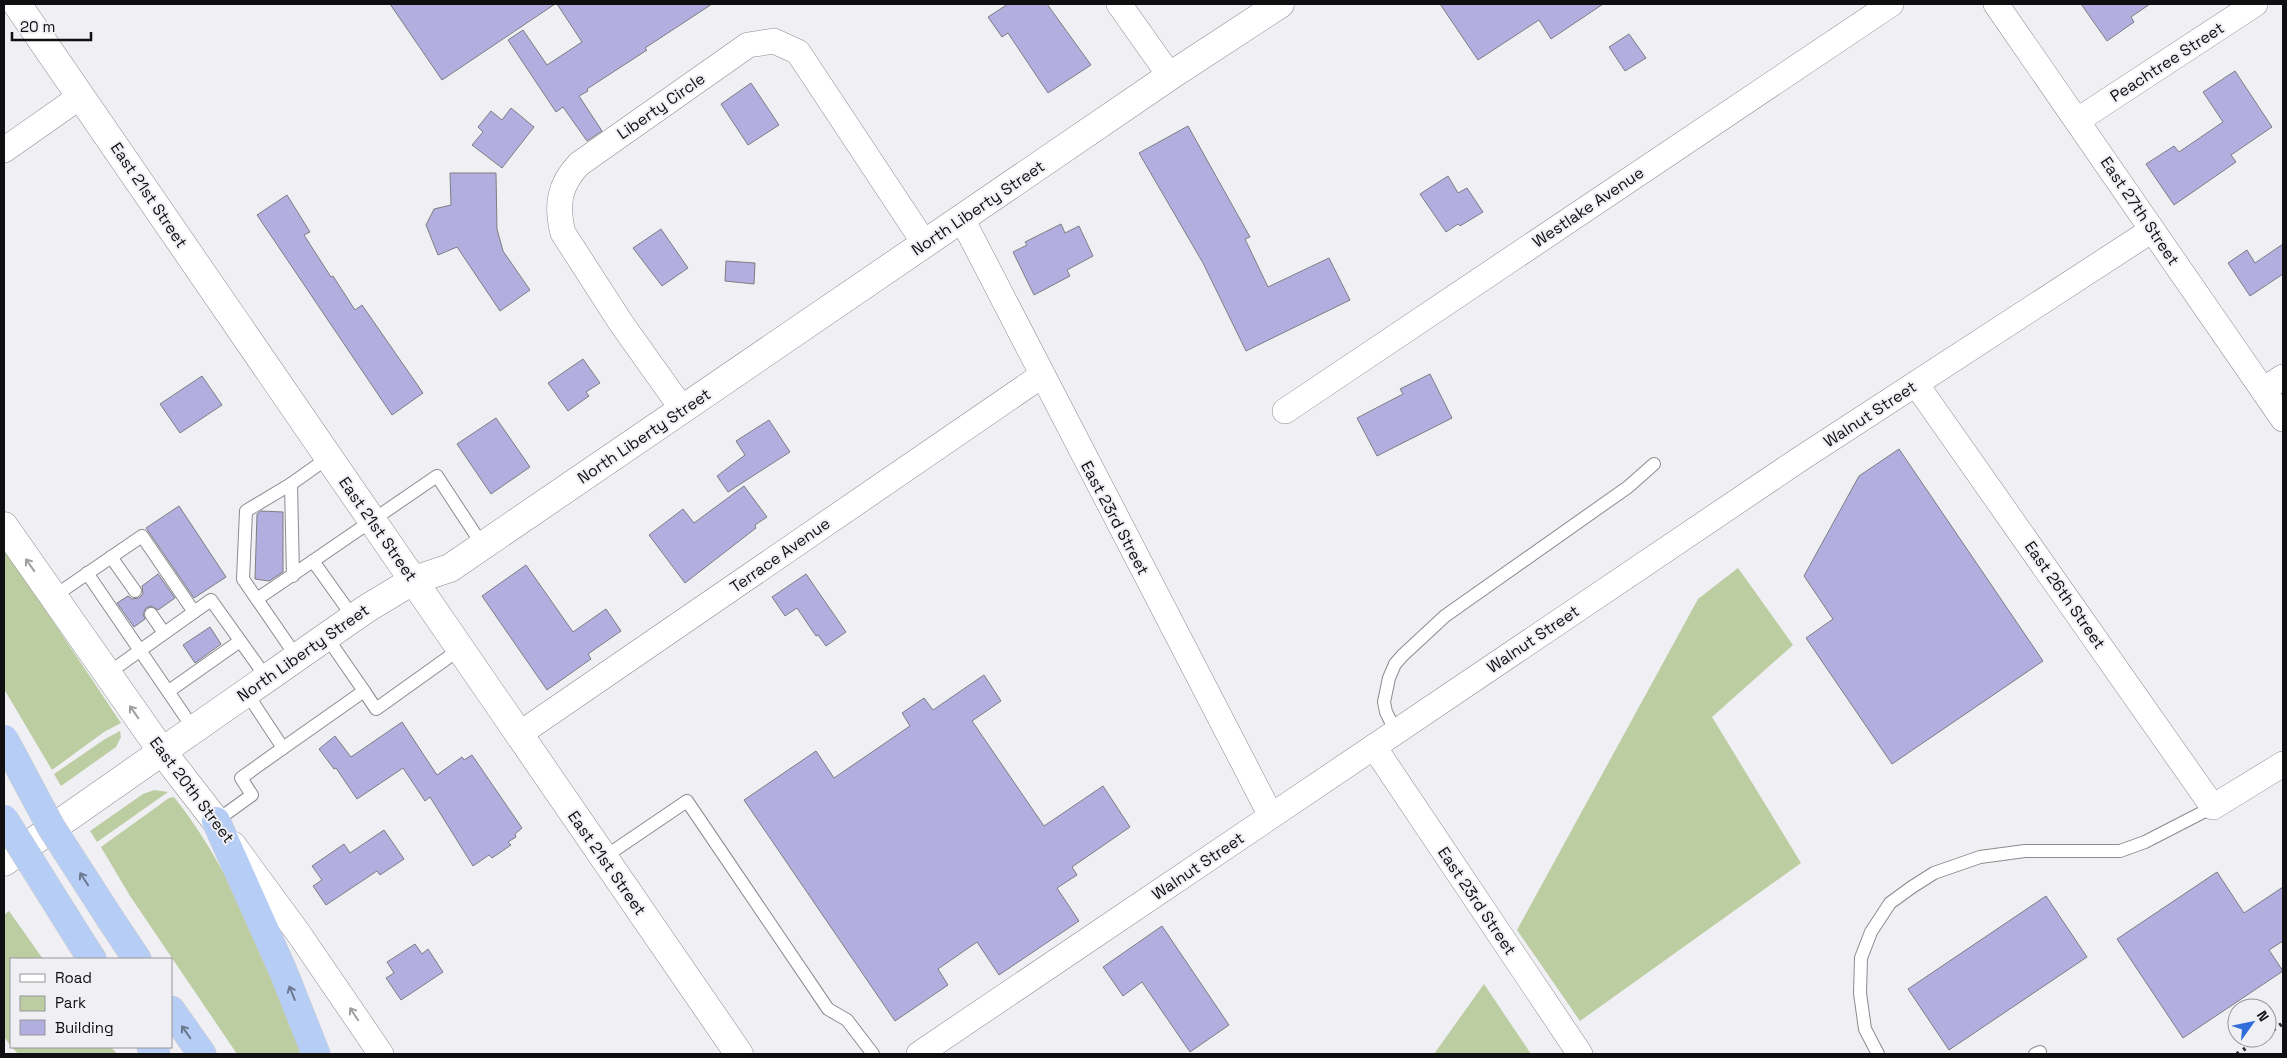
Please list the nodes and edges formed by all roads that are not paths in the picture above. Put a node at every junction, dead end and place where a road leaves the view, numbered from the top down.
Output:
1 (17, 4) edge
2 (1119, 4) edge
3 (1280, 4) edge
4 (1996, 4) edge
5 (2255, 4) edge
6 (1879, 7) edge
7 (1170, 76) junction
8 (81, 96) junction
9 (2078, 120) junction
10 (4, 150) edge
11 (962, 219) junction
12 (2152, 230) junction
13 (925, 244) junction
14 (1041, 376) junction
15 (2273, 383) edge
16 (1916, 384) junction
17 (683, 410) junction
18 (1285, 411) dead end
19 (2283, 419) edge
20 (329, 457) junction
21 (1654, 464) dead end
22 (291, 484) junction
23 (372, 520) junction
24 (4, 526) edge
25 (483, 546) junction
26 (111, 557) junction
27 (313, 561) junction
28 (87, 573) junction
29 (293, 576) junction
30 (414, 580) junction
31 (135, 591) dead end
32 (53, 597) junction
33 (257, 599) junction
34 (194, 612) junction
35 (151, 614) dead end
36 (353, 618) junction
37 (164, 633) junction
38 (326, 636) junction
39 (240, 641) junction
40 (460, 649) junction
41 (140, 650) junction
42 (296, 656) junction
43 (107, 674) junction
44 (256, 685) junction
45 (364, 691) junction
46 (169, 692) junction
47 (193, 728) junction
48 (1396, 732) junction
49 (518, 735) junction
50 (4, 739) edge
51 (1374, 747) junction
52 (283, 748) junction
53 (161, 750) junction
54 (2283, 764) edge
55 (2213, 807) junction
56 (1271, 816) junction
57 (4, 818) edge
58 (216, 821) junction
59 (603, 858) junction
60 (4, 862) edge
61 (87, 950) edge
62 (136, 958) edge
63 (172, 1011) edge
64 (202, 1054) edge
65 (316, 1054) edge
66 (381, 1054) edge
67 (739, 1054) edge
68 (873, 1054) edge
69 (919, 1054) edge
70 (1580, 1054) edge
71 (1878, 1054) edge

1 - 8 street, East 21st Street
2 - 7 street
3 - 7 street, North Liberty Street
4 - 9 street, East 27th Street
5 - 9 street, Peachtree Street
6 - 18 street, Westlake Avenue
7 - 11 street, North Liberty Street
8 - 10 street
8 - 20 street, East 21st Street
9 - 12 street, East 27th Street
11 - 13 street, North Liberty Street
11 - 14 street, East 23rd Street
12 - 15 street, East 27th Street
12 - 16 street, Walnut Street
13 - 17 street, North Liberty Street
13 - 17 street, Liberty Circle
14 - 49 street, Terrace Avenue
14 - 56 street, East 23rd Street
15 - 19 street, East 27th Street
16 - 48 street, Walnut Street
16 - 55 street, East 26th Street
17 - 25 street, North Liberty Street
20 - 22 lane
20 - 23 street, East 21st Street
21 - 48 lane
22 - 29 lane
22 - 33 lane
23 - 25 lane
23 - 27 lane
23 - 30 street, East 21st Street
32 -> 24 street, East 20th Street
25 - 30 street, North Liberty Street
26 - 28 lane
26 - 31 lane
26 - 34 lane
27 - 29 lane
27 - 36 lane
28 - 32 lane
28 - 41 lane
29 - 33 lane
30 - 36 street, North Liberty Street
30 - 40 street, East 21st Street
32 - 43 street, East 20th Street
33 - 42 lane
34 - 37 lane
34 - 39 lane
35 - 37 lane
36 - 38 street, North Liberty Street
37 - 41 lane
38 - 42 street, North Liberty Street
38 - 45 lane
39 - 44 lane
39 - 46 lane
40 - 45 lane
40 - 49 street, East 21st Street
41 - 43 lane
41 - 46 lane
42 - 44 street, North Liberty Street
53 -> 43 street, East 20th Street
44 - 47 street, North Liberty Street
44 - 52 lane
45 - 52 lane
46 - 47 lane
47 - 53 street, North Liberty Street
48 - 51 street, Walnut Street
49 - 59 street, East 21st Street
62 -> 50 highway, bridge
51 - 56 street, Walnut Street
51 - 70 street, East 23rd Street
52 - 58 lane
53 - 58 street, East 20th Street
53 - 60 street, North Liberty Street
54 - 55 street
55 - 71 lane
56 - 69 street, Walnut Street
57 - 61 highway, bridge
65 -> 58 highway
66 -> 58 street, East 20th Street
59 - 67 street, East 21st Street
59 - 68 lane
64 -> 63 highway

